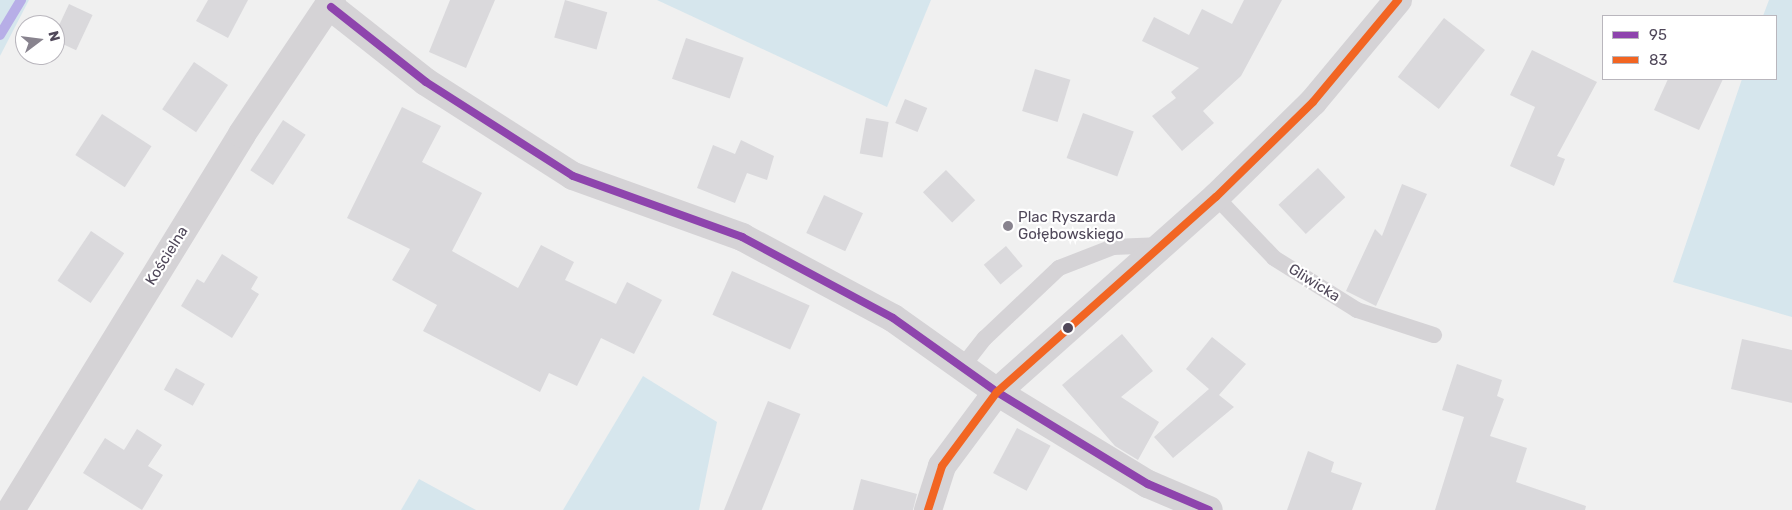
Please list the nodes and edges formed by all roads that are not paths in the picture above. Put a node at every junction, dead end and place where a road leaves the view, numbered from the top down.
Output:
1 (1398, 0) edge
2 (332, 3) edge
3 (1216, 197) junction
4 (1162, 245) junction
5 (1434, 334) dead end
6 (962, 367) junction
7 (997, 392) junction
8 (11, 510) edge
9 (928, 510) edge
10 (1210, 510) edge

1 - 3 street
2 - 6 street
2 - 8 street, Kościelna
3 - 4 street
3 - 5 lane, Gliwicka
4 - 6 lane
4 - 7 street
6 - 7 street
7 - 9 street
7 - 10 street

